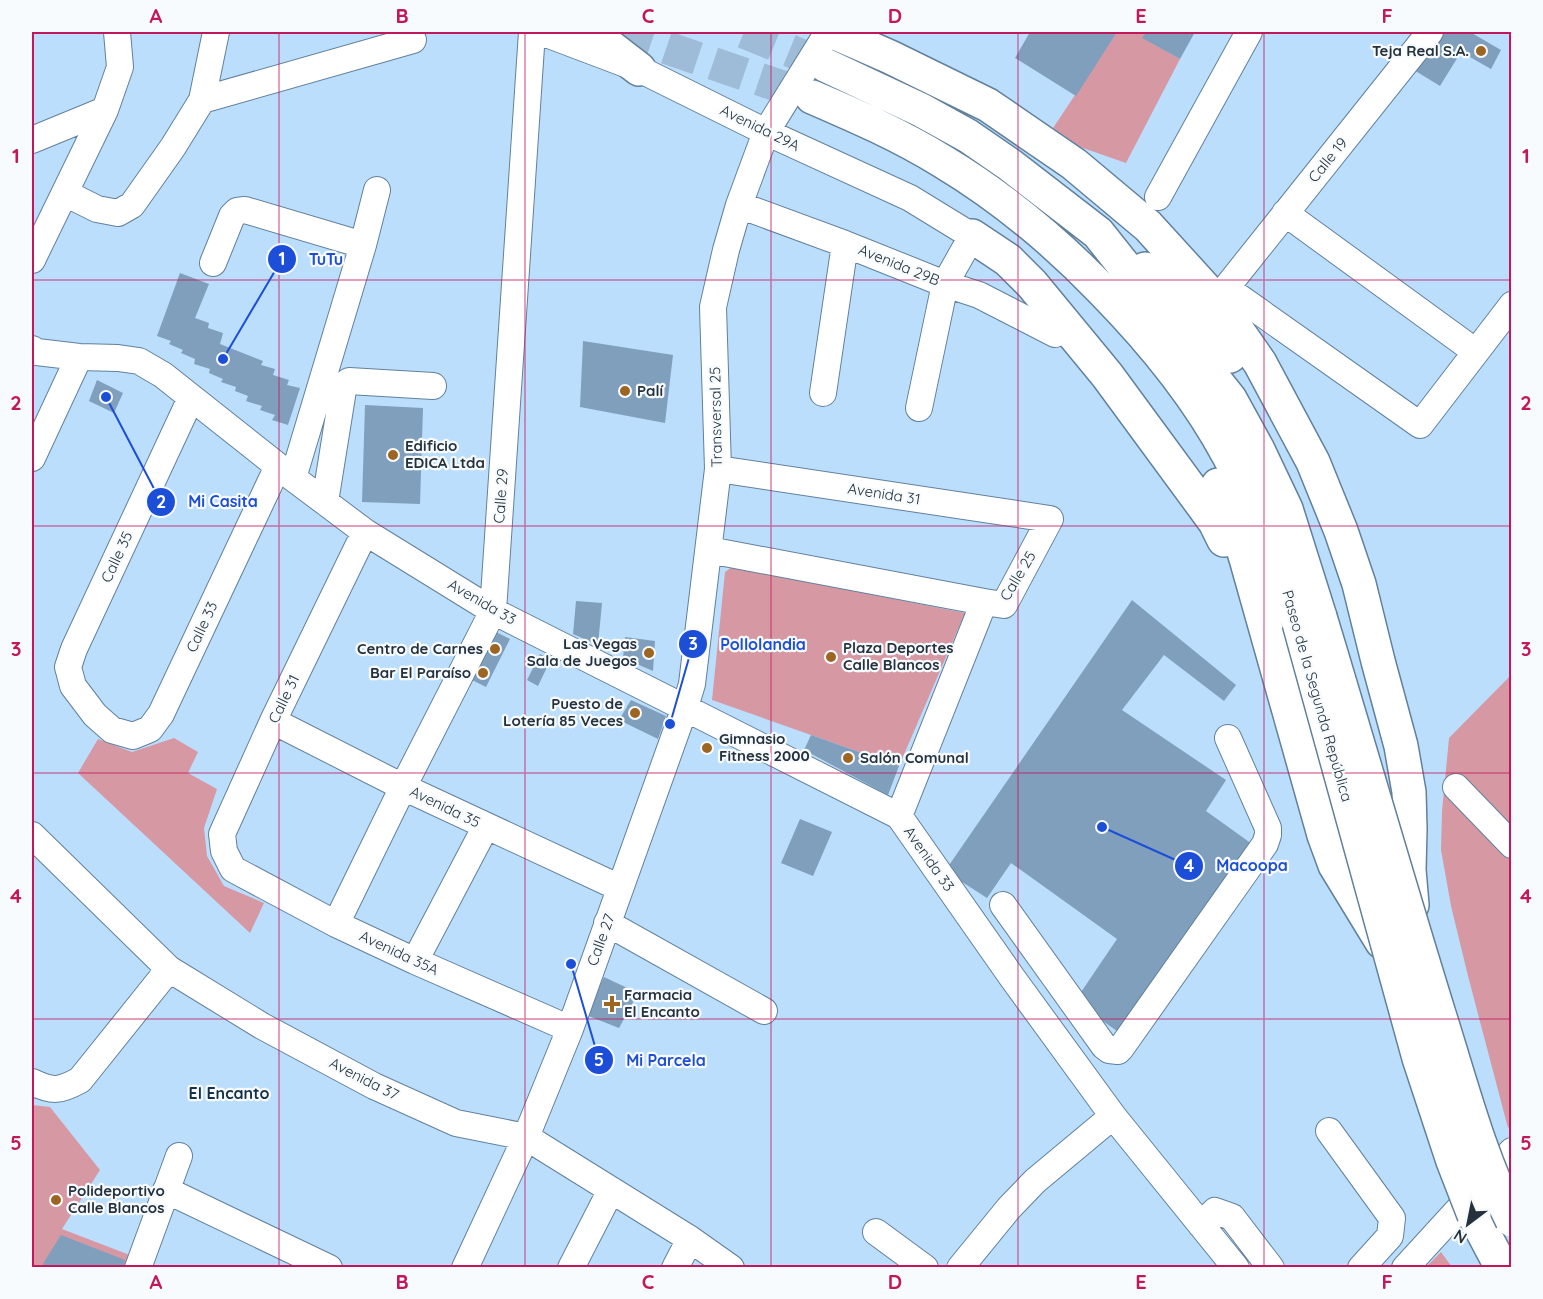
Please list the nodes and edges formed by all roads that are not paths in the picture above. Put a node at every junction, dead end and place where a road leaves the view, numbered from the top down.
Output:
1 (117, 32) edge
2 (216, 32) edge
3 (532, 32) edge
4 (541, 32) edge
5 (591, 32) edge
6 (828, 32) edge
7 (833, 32) tunnel mouth
8 (1249, 32) edge
9 (1430, 32) edge
10 (413, 40) dead end
11 (825, 65) tunnel mouth
12 (639, 69) junction
13 (812, 97) tunnel mouth
14 (202, 100) junction
15 (105, 110) junction
16 (766, 132) junction
17 (32, 141) edge
18 (377, 190) dead end
19 (65, 193) junction
20 (1158, 197) dead end
21 (739, 205) junction
22 (1285, 213) junction
23 (1098, 233) junction
24 (972, 236) junction
25 (845, 244) junction
26 (363, 245) junction
27 (32, 260) edge
28 (213, 263) dead end
29 (945, 284) junction
30 (1115, 303) junction
31 (1512, 305) edge
32 (1055, 334) dead end
33 (32, 350) edge
34 (1476, 352) junction
35 (79, 357) junction
36 (433, 386) dead end
37 (823, 393) dead end
38 (191, 398) junction
39 (919, 408) dead end
40 (32, 458) edge
41 (718, 469) junction
42 (286, 472) junction
43 (325, 502) junction
44 (1050, 519) joint
45 (365, 531) junction
46 (709, 550) junction
47 (984, 602) junction
48 (493, 610) junction
49 (1309, 620) junction
50 (1268, 638) junction
51 (1378, 661) junction
52 (685, 707) junction
53 (94, 715) joint
54 (273, 721) junction
55 (1228, 738) dead end
56 (403, 787) junction
57 (1456, 787) dead end
58 (899, 816) junction
59 (486, 826) junction
60 (32, 835) edge
61 (1512, 844) edge
62 (233, 869) joint
63 (620, 888) junction
64 (1004, 905) dead end
65 (607, 923) junction
66 (336, 924) junction
67 (1036, 952) junction
68 (416, 961) junction
69 (169, 969) junction
70 (1410, 975) junction
71 (1011, 976) junction
72 (764, 1011) dead end
73 (570, 1029) junction
74 (39, 1086) edge
75 (1113, 1116) junction
76 (1329, 1131) dead end
77 (526, 1137) junction
78 (1512, 1151) edge
79 (178, 1156) dead end
80 (1478, 1187) junction
81 (166, 1190) junction
82 (611, 1190) junction
83 (1512, 1220) edge
84 (1201, 1225) junction
85 (876, 1232) dead end
86 (690, 1239) junction
87 (1512, 1241) edge
88 (1512, 1264) edge
89 (138, 1268) edge
90 (330, 1268) edge
91 (465, 1268) edge
92 (571, 1268) edge
93 (675, 1268) edge
94 (731, 1268) edge
95 (925, 1268) edge
96 (960, 1268) edge
97 (1236, 1268) edge
98 (1271, 1268) edge
99 (1361, 1268) edge
100 (1404, 1268) edge
101 (1502, 1268) edge

1 - 15 street
2 - 14 street
3 - 48 street, Calle 29
4 - 12 street, Avenida 29A
5 - 12 highway
6 - 16 street
7 - 51 highway
8 - 20 street
9 - 22 street, Calle 19
10 - 14 street
11 - 23 highway, Paseo de la Segunda República
12 - 16 street, Avenida 29A
13 - 30 highway, Paseo de la Segunda República
14 - 19 street
15 - 17 street
15 - 19 street
16 - 21 street, Transversal 25
16 - 24 street, Avenida 29A
18 - 26 street, Calle 33
19 - 27 street
21 - 25 street, Avenida 29B
21 - 41 street, Transversal 25
22 - 34 street
22 - 34 street, Calle 19
23 - 49 highway, Paseo de la Segunda República
23 - 51 highway
24 - 29 street
24 - 50 highway
25 - 29 street, Avenida 29B
25 - 37 street
26 - 28 street
26 - 42 street, Calle 33
29 - 32 street, Avenida 29B
29 - 39 street
30 - 49 highway, Paseo de la Segunda República
30 - 50 highway
31 - 34 street
33 - 35 street, Avenida 33
35 - 38 street, Avenida 33
35 - 40 street
36 - 43 street
38 - 42 street, Avenida 33
38 - 53 street, Calle 35
41 - 44 street, Avenida 31
41 - 46 street, Transversal 25
42 - 43 street, Avenida 33
42 - 53 street, Calle 33
43 - 45 street, Avenida 33
44 - 47 street, Calle 25
45 - 48 street, Avenida 33
45 - 54 street, Calle 31
46 - 47 street
46 - 52 street, Transversal 25
47 - 58 street, Calle 25
48 - 52 street, Avenida 33
48 - 56 street, Calle 29
49 - 83 highway, Paseo de la Segunda República, bridge
49 - 101 highway, Paseo de la Segunda República, bridge
50 - 70 highway
51 - 70 highway
52 - 58 street, Avenida 33
52 - 63 street, Calle 27
54 - 56 street, Avenida 35
54 - 62 street, Calle 31
55 - 67 street
56 - 59 street, Avenida 35
56 - 66 street, Calle 29
57 - 61 street
58 - 71 street, Avenida 33
59 - 63 street, Avenida 35
59 - 68 street
60 - 69 street, Avenida 37
62 - 66 street, Avenida 35A
63 - 65 street, Calle 27
64 - 67 street
65 - 72 street
65 - 73 street, Calle 27
66 - 68 street, Avenida 35A
67 - 71 street
68 - 73 street, Avenida 35A
69 - 74 street
69 - 77 street, Avenida 37
70 - 80 street
71 - 75 street, Avenida 33
73 - 77 street, Calle 27
75 - 84 street, Avenida 33
75 - 96 street
76 - 99 street
77 - 82 street, Avenida 37
77 - 91 street, Calle 27
78 - 80 street
79 - 81 street
80 - 87 street
80 - 88 street
80 - 100 street
81 - 89 street
81 - 90 street
82 - 86 street, Avenida 37
82 - 92 street
84 - 97 street, Avenida 33
84 - 98 street
85 - 95 street
86 - 93 street
86 - 94 street, Avenida 37

